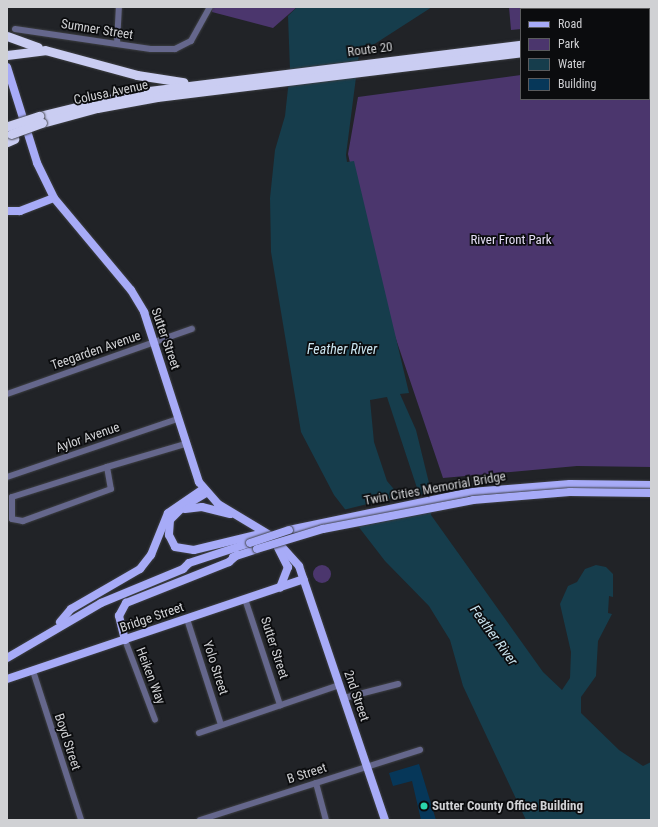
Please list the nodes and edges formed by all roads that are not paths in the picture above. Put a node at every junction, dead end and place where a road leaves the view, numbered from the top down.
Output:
1 (119, 7) edge
2 (210, 7) edge
3 (15, 29) dead end
4 (7, 36) edge
5 (117, 43) junction
6 (520, 45) edge
7 (45, 50) junction
8 (520, 52) edge
9 (7, 55) edge
10 (7, 67) edge
11 (211, 83) junction
12 (222, 85) junction
13 (42, 122) junction
14 (9, 134) edge
15 (54, 198) junction
16 (7, 211) edge
17 (192, 329) dead end
18 (156, 342) junction
19 (7, 394) edge
20 (177, 419) junction
21 (185, 444) junction
22 (107, 467) junction
23 (7, 477) edge
24 (651, 485) edge
25 (204, 491) junction
26 (651, 493) edge
27 (180, 510) junction
28 (239, 516) junction
29 (273, 537) junction
30 (247, 540) junction
31 (237, 555) junction
32 (183, 569) junction
33 (304, 579) junction
34 (280, 588) junction
35 (245, 599) junction
36 (188, 619) junction
37 (54, 628) junction
38 (125, 640) junction
39 (7, 658) edge
40 (33, 670) junction
41 (7, 679) edge
42 (398, 684) dead end
43 (339, 685) junction
44 (344, 698) junction
45 (280, 705) junction
46 (155, 720) dead end
47 (221, 725) junction
48 (198, 733) dead end
49 (420, 750) dead end
50 (367, 766) junction
51 (316, 783) junction
52 (81, 820) edge
53 (201, 820) edge
54 (326, 820) edge
55 (385, 820) edge

1 - 5 street
2 - 5 street, Sumner Street
3 - 5 street, Sumner Street
4 - 7 highway
6 - 12 highway, Route 20
7 - 9 highway
7 - 11 highway
8 - 12 highway, Route 20
10 - 15 main road, Sutter Street
11 - 12 highway, Colusa Avenue
11 - 13 highway, Colusa Avenue
12 - 13 highway, Colusa Avenue
13 - 14 highway, Colusa Avenue, bridge
15 - 16 main road
15 - 18 main road, Sutter Street
17 - 18 street, Teegarden Avenue
18 - 19 street, Teegarden Avenue
18 - 20 main road, Sutter Street
20 - 21 main road, Sutter Street
20 - 23 street, Aylor Avenue
21 - 22 street
21 - 25 main road, Sutter Street
22 - 22 street
24 - 30 main road, Twin Cities Memorial Bridge, bridge
25 - 27 main road
25 - 28 main road
25 - 37 main road
26 - 31 main road, Twin Cities Memorial Bridge, bridge
27 - 28 main road
27 - 30 main road
28 - 29 main road
29 - 33 main road
29 - 34 main road
30 - 32 main road
31 - 32 main road
31 - 38 main road
32 - 37 main road
33 - 34 main road, Bridge Street
33 - 43 main road, 2nd Street
34 - 35 main road, Bridge Street
35 - 36 main road, Bridge Street
35 - 45 street, Sutter Street
36 - 38 main road, Bridge Street
36 - 47 street, Yolo Street
37 - 39 main road
38 - 40 main road, Bridge Street
38 - 46 street, Heiken Way
40 - 41 main road, Bridge Street
40 - 52 street, Boyd Street
42 - 44 street
43 - 44 main road, 2nd Street
43 - 45 street
44 - 50 main road, 2nd Street
45 - 47 street
47 - 48 street
49 - 50 street, B Street
50 - 51 street, B Street
50 - 55 main road, 2nd Street
51 - 53 street, B Street
51 - 54 street

